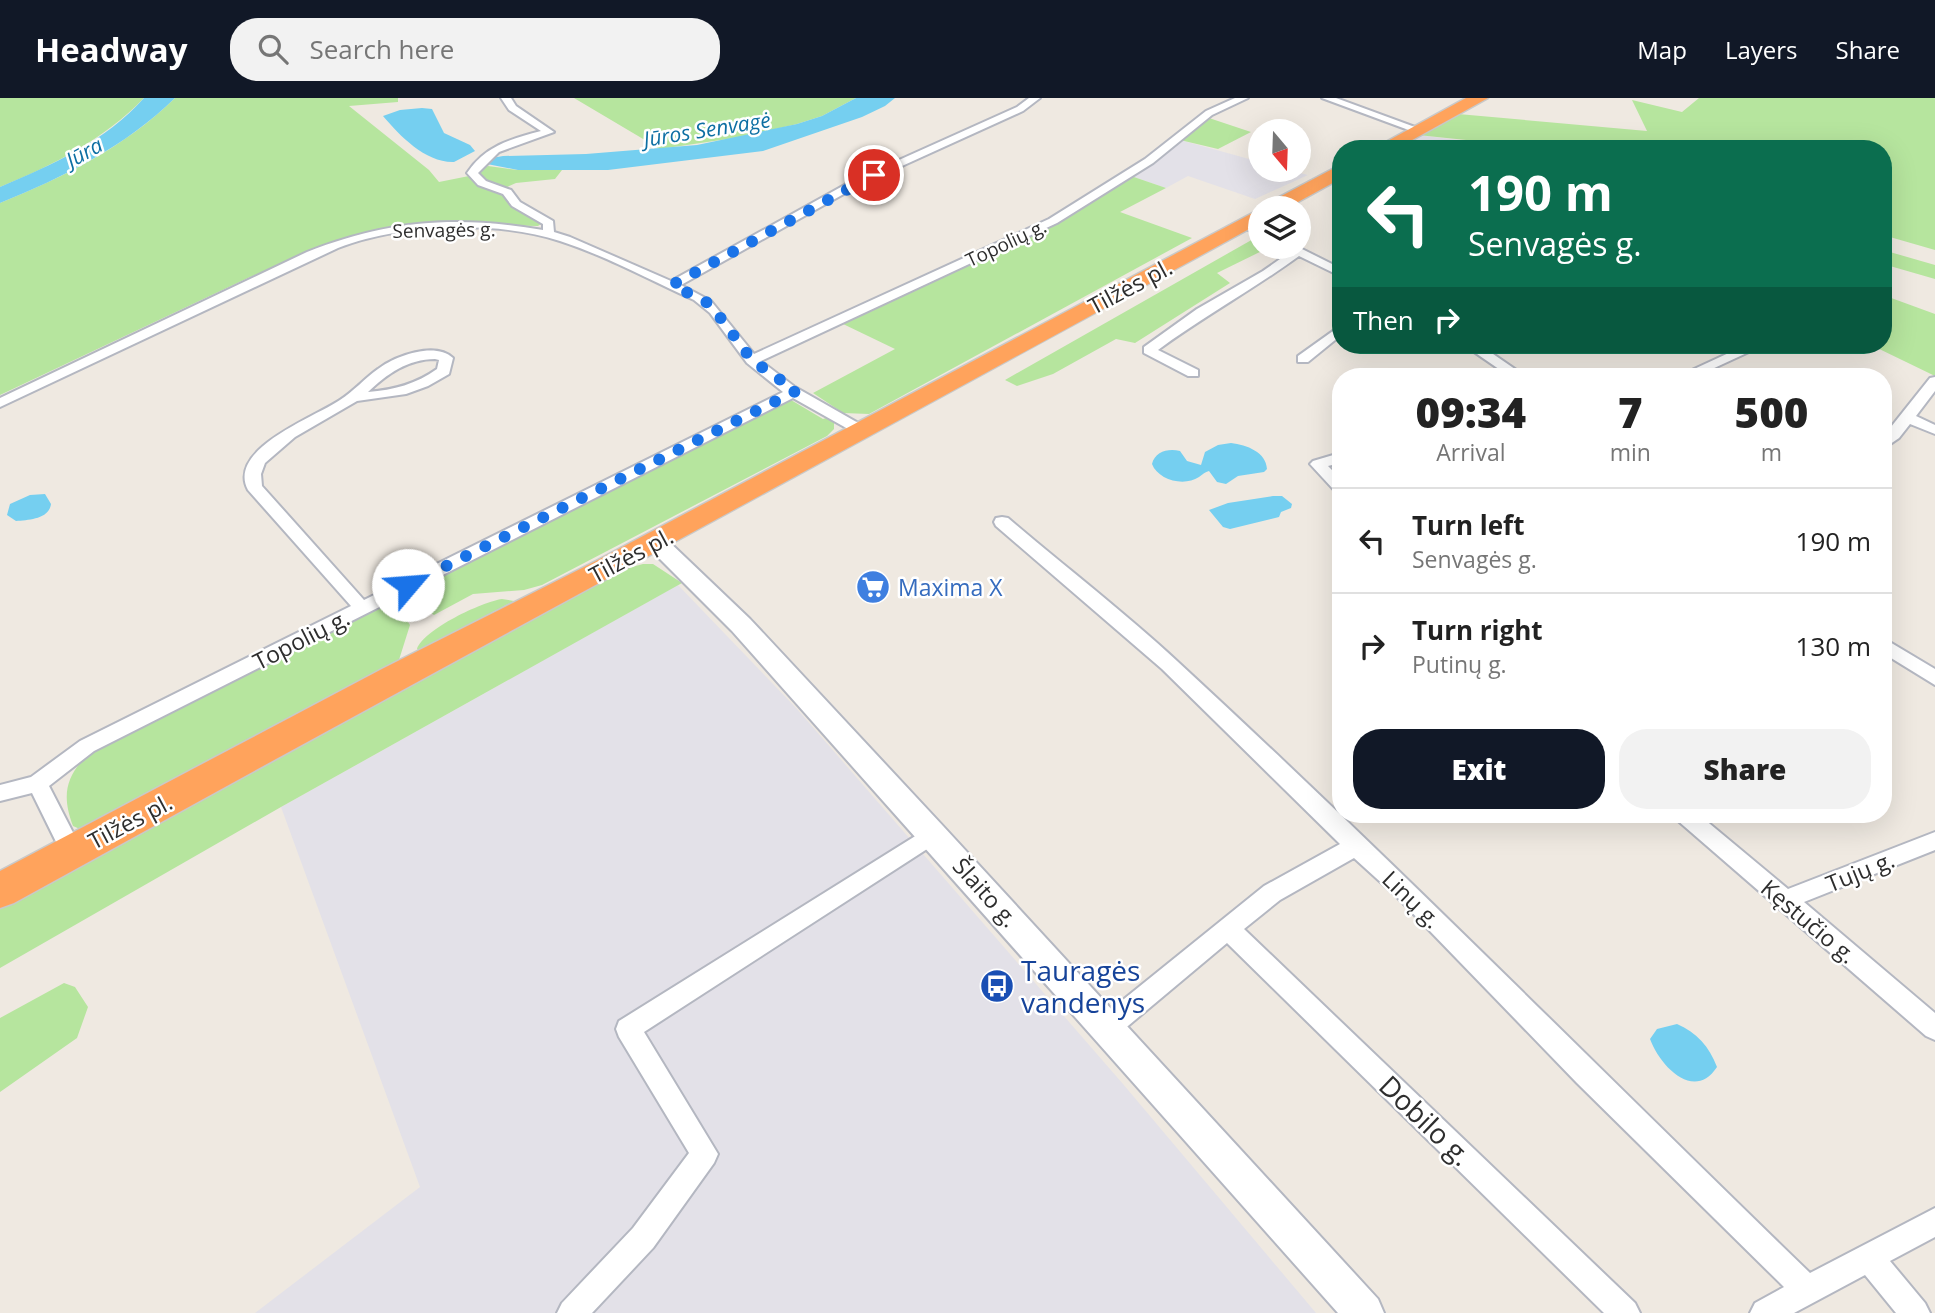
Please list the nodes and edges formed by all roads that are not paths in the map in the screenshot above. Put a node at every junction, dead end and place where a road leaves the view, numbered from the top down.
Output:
1 (506, 98) edge
2 (1035, 98) edge
3 (1243, 98) edge
4 (1327, 98) edge
5 (1479, 98) edge
6 (1418, 130) junction
7 (1399, 140) edge
8 (1332, 175) edge
9 (1295, 196) edge
10 (1248, 227) edge
11 (548, 233) junction
12 (1311, 258) edge
13 (1283, 259) edge
14 (1332, 268) edge
15 (672, 285) junction
16 (1332, 336) edge
17 (1485, 354) edge
18 (1736, 354) edge
19 (1303, 359) dead end
20 (752, 360) junction
21 (1506, 368) edge
22 (1704, 368) edge
23 (1194, 373) dead end
24 (1935, 381) edge
25 (796, 391) junction
26 (355, 397) junction
27 (0, 403) edge
28 (1908, 418) junction
29 (1935, 430) edge
30 (862, 431) junction
31 (1892, 435) edge
32 (1332, 460) edge
33 (1332, 479) edge
34 (1002, 522) dead end
35 (656, 542) junction
36 (362, 608) junction
37 (1892, 650) edge
38 (1935, 678) edge
39 (37, 783) junction
40 (0, 793) edge
41 (1332, 823) edge
42 (1332, 823) edge
43 (1694, 823) edge
44 (933, 834) junction
45 (1935, 841) edge
46 (1356, 846) junction
47 (72, 852) junction
48 (0, 891) edge
49 (1785, 901) junction
50 (1227, 928) junction
51 (1107, 1028) junction
52 (1935, 1028) edge
53 (1935, 1222) edge
54 (1868, 1257) junction
55 (1808, 1291) junction
56 (572, 1313) edge
57 (1364, 1313) edge
58 (1625, 1313) edge
59 (1765, 1313) edge
60 (1915, 1313) edge

1 - 11 street
2 - 15 street
3 - 20 street, Topolių g.
4 - 6 street
5 - 6 highway
6 - 7 highway
8 - 9 highway
10 - 30 highway, Tilžės pl.
11 - 15 street, Senvagės g.
11 - 27 street, Senvagės g.
12 - 14 street
13 - 23 street
15 - 20 street, Senvagės g.
16 - 19 street
17 - 21 street
18 - 22 street
20 - 25 street, Senvagės g.
24 - 28 street
25 - 30 street, Senvagės g.
25 - 36 street, Topolių g.
26 - 26 street
26 - 36 street
28 - 29 street
28 - 31 street
30 - 35 highway, Tilžės pl.
32 - 33 street
34 - 41 street, Linų g.
35 - 44 main road, Šlaito g.
35 - 47 highway, Tilžės pl.
36 - 39 street, Topolių g.
37 - 38 street
39 - 40 street
39 - 47 street
42 - 46 street, Linų g.
43 - 49 street, Kęstučio g.
44 - 51 main road, Šlaito g.
44 - 56 street
45 - 49 street, Tujų g.
46 - 50 street
46 - 55 street, Linų g.
47 - 48 highway, Tilžės pl.
49 - 52 street, Kęstučio g.
50 - 51 street
50 - 58 street, Dobilo g.
51 - 57 main road, Šlaito g.
53 - 54 street
54 - 55 street
54 - 60 street
55 - 59 street

